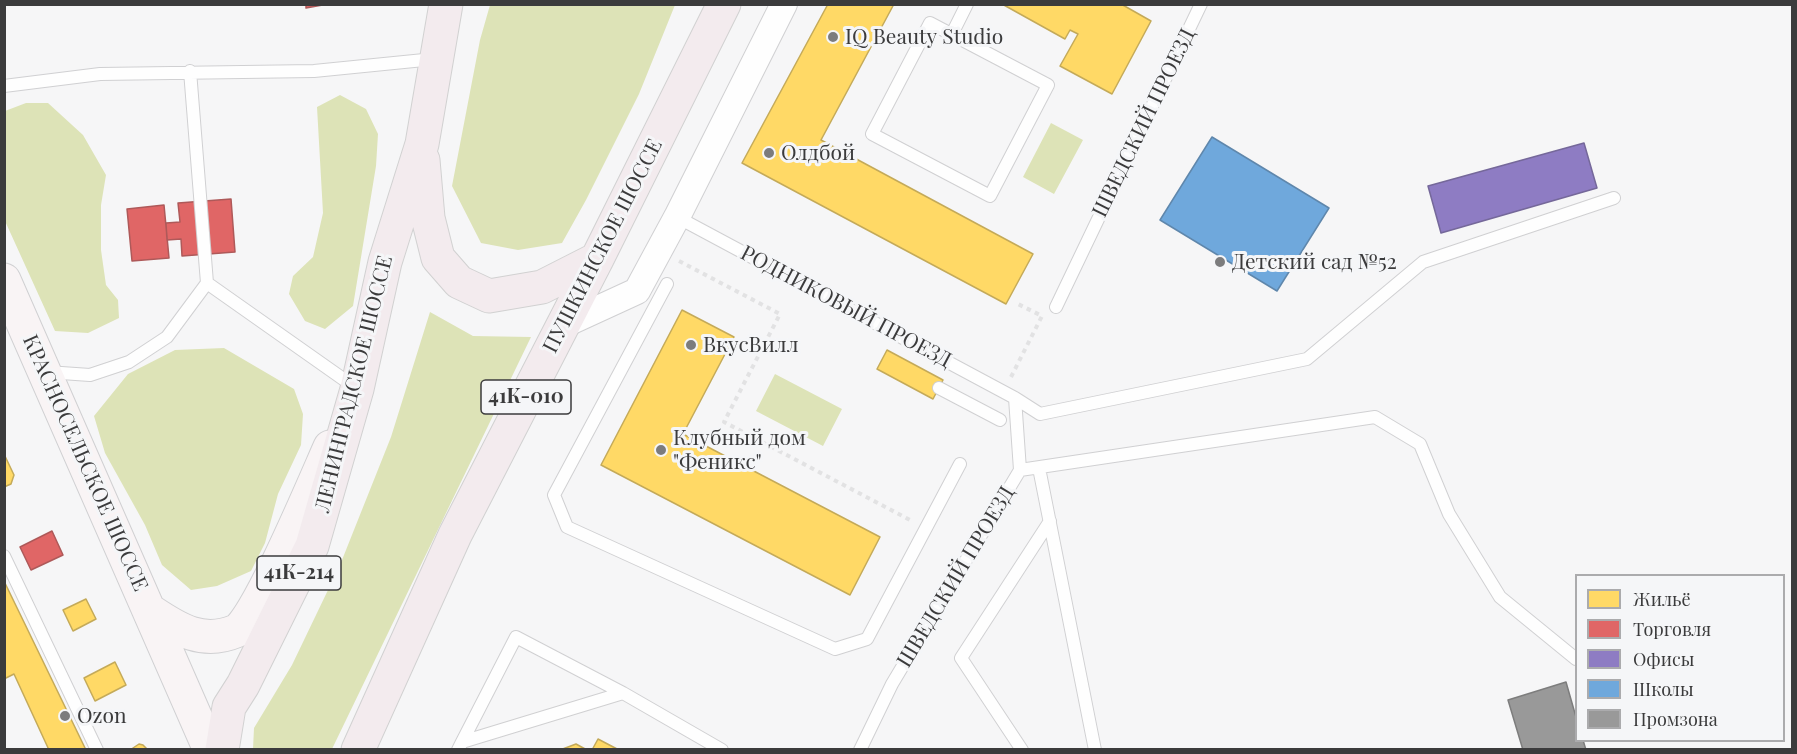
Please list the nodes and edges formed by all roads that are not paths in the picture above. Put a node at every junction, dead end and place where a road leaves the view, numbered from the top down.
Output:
1 (446, 4) edge
2 (784, 4) edge
3 (967, 4) edge
4 (1201, 4) edge
5 (713, 19) edge
6 (952, 34) junction
7 (435, 59) junction
8 (190, 71) junction
9 (4, 86) edge
10 (422, 144) junction
11 (1614, 198) dead end
12 (677, 217) junction
13 (597, 259) junction
14 (207, 283) junction
15 (667, 284) dead end
16 (6, 288) edge
17 (1056, 307) dead end
18 (563, 325) junction
19 (46, 372) junction
20 (939, 388) dead end
21 (357, 389) junction
22 (1016, 398) junction
23 (1000, 420) dead end
24 (960, 464) dead end
25 (1039, 468) junction
26 (1020, 470) junction
27 (1050, 521) junction
28 (4, 556) edge
29 (152, 612) junction
30 (1575, 655) edge
31 (623, 693) junction
32 (460, 746) edge
33 (358, 748) edge
34 (97, 750) edge
35 (210, 750) edge
36 (222, 750) edge
37 (722, 750) edge
38 (860, 750) edge
39 (1022, 750) edge
40 (1095, 750) edge

1 - 7 main road, ЛЕНИНГРАДСКОЕ ШОССЕ / 41К-214
2 - 12 street
3 - 6 lane
4 - 17 lane, ШВЕДСКИЙ ПРОЕЗД
5 - 13 main road, ПУШКИНСКОЕ ШОССЕ / 41К-010
6 - 6 lane
7 - 8 lane
7 - 10 main road, ЛЕНИНГРАДСКОЕ ШОССЕ / 41К-214
8 - 9 lane
8 - 14 lane
10 - 13 main road
10 - 21 main road, ЛЕНИНГРАДСКОЕ ШОССЕ / 41К-214
11 - 22 lane, РОДНИКОВЫЙ ПРОЕЗД
12 - 18 street
12 - 22 lane, РОДНИКОВЫЙ ПРОЕЗД
13 - 18 main road, ПУШКИНСКОЕ ШОССЕ / 41К-010
14 - 19 lane
14 - 21 lane
15 - 24 lane
16 - 19 main road, КРАСНОСЕЛЬСКОЕ ШОССЕ
18 - 33 main road, ПУШКИНСКОЕ ШОССЕ / 41К-010
19 - 29 main road, КРАСНОСЕЛЬСКОЕ ШОССЕ
20 - 23 lane
21 - 29 main road, КРАСНОСЕЛЬСКОЕ ШОССЕ
21 - 36 main road, ЛЕНИНГРАДСКОЕ ШОССЕ / 41К-214
22 - 26 lane, ШВЕДСКИЙ ПРОЕЗД
25 - 26 lane
25 - 27 lane
25 - 30 lane
26 - 38 lane, ШВЕДСКИЙ ПРОЕЗД
27 - 39 lane
27 - 40 lane
28 - 34 lane
29 - 35 main road, КРАСНОСЕЛЬСКОЕ ШОССЕ
31 - 32 lane
31 - 32 lane
31 - 37 lane

